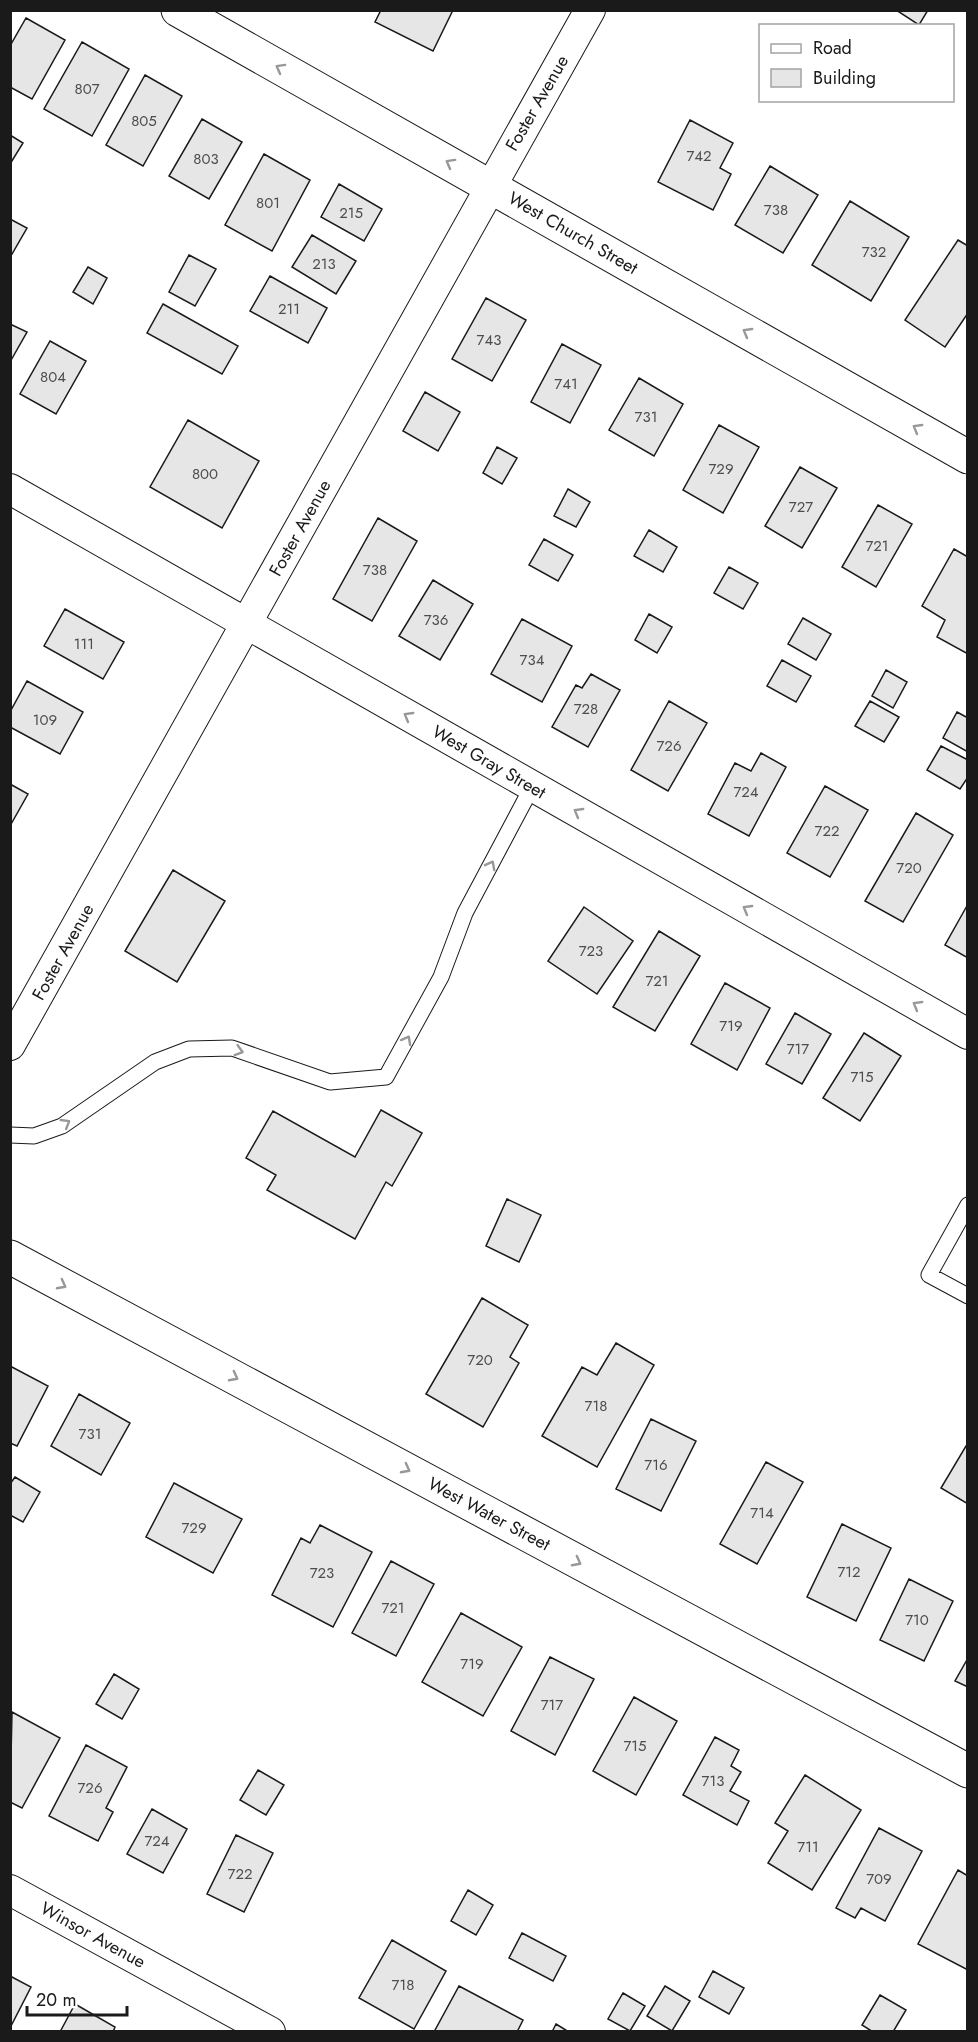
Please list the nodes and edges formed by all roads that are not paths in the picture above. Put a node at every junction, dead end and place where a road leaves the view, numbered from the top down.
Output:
1 (177, 10) edge
2 (591, 10) edge
3 (490, 186) junction
4 (968, 457) edge
5 (10, 489) edge
6 (247, 624) junction
7 (532, 787) junction
8 (968, 1034) edge
9 (10, 1045) edge
10 (10, 1135) edge
11 (968, 1205) edge
12 (10, 1257) edge
13 (968, 1296) edge
14 (968, 1771) edge
15 (10, 1890) edge
16 (270, 2031) edge

3 -> 1 main road, West Church Street
2 - 3 street, Foster Avenue
4 -> 3 main road, West Church Street
3 - 6 street, Foster Avenue
5 - 6 street, West Gray Street
7 -> 6 street, West Gray Street
6 - 9 street, Foster Avenue
8 -> 7 street, West Gray Street
10 -> 7 lane
11 - 13 lane
12 -> 14 main road, West Water Street
15 - 16 street, Winsor Avenue

